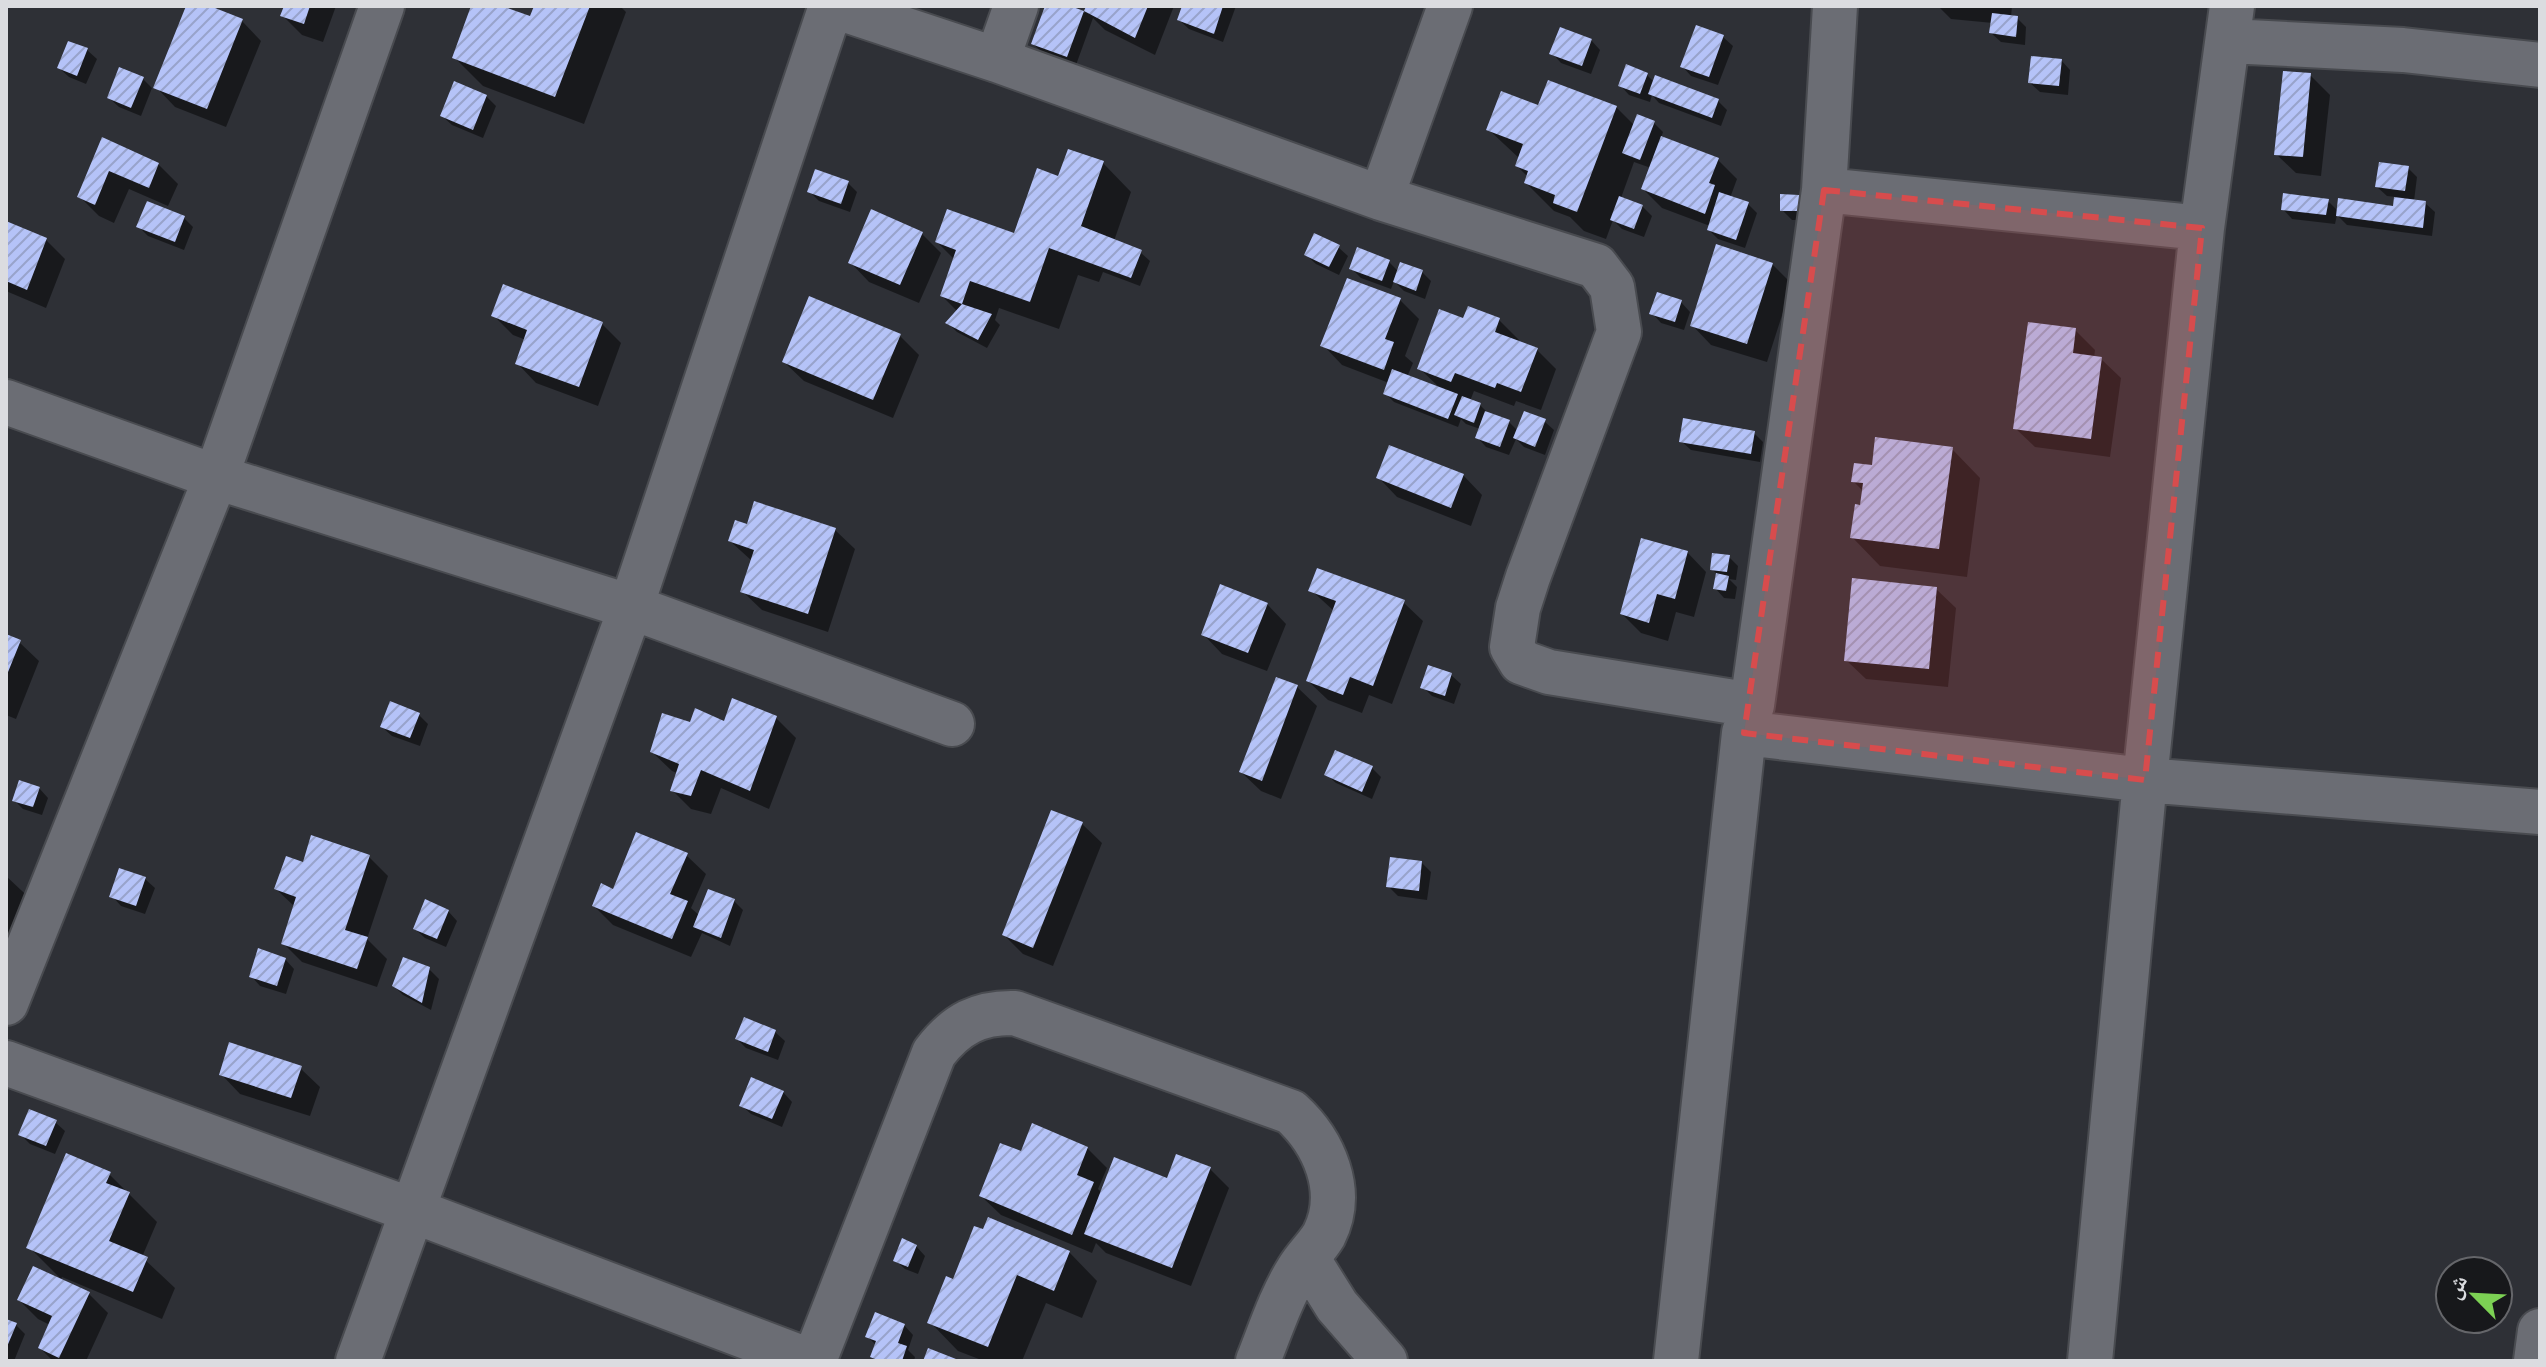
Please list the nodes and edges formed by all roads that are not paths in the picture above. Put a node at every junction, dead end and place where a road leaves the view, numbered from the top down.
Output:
1 (382, 6) edge
2 (833, 6) edge
3 (1016, 6) edge
4 (1450, 6) edge
5 (1835, 6) edge
6 (2231, 23) edge
7 (997, 60) junction
8 (2540, 65) edge
9 (1824, 190) junction
10 (1381, 198) junction
11 (2202, 228) junction
12 (6, 402) edge
13 (216, 477) junction
14 (631, 607) junction
15 (1748, 719) junction
16 (952, 724) dead end
17 (2145, 780) junction
18 (2540, 812) edge
19 (6, 1003) edge
20 (6, 1063) edge
21 (414, 1211) junction
22 (1307, 1258) junction
23 (2540, 1331) edge
24 (358, 1361) edge
25 (812, 1361) edge
26 (1258, 1361) edge
27 (1385, 1361) edge
28 (1676, 1361) edge
29 (2090, 1361) edge
30 (2536, 1361) edge

1 - 13 street
2 - 7 street
2 - 14 street
3 - 7 street
4 - 10 street
5 - 9 street
6 - 8 street
6 - 11 street
7 - 10 street
9 - 11 street
9 - 15 street
10 - 15 street
11 - 17 street
12 - 13 street
13 - 14 street
13 - 19 street
14 - 16 street
14 - 21 street
15 - 17 street
15 - 28 street
17 - 18 street
17 - 29 street
20 - 21 street
21 - 24 street
21 - 25 street
22 - 25 street
22 - 26 street
22 - 27 street
23 - 30 street

